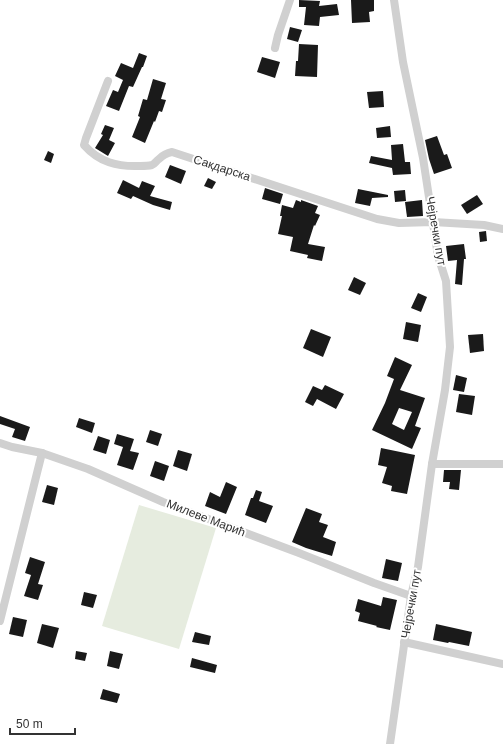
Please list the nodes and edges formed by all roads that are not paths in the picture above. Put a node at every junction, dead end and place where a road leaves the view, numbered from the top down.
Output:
1 (290, 0) edge
2 (394, 0) edge
3 (275, 48) dead end
4 (108, 81) dead end
5 (433, 222) junction
6 (503, 229) edge
7 (0, 444) edge
8 (42, 453) junction
9 (432, 464) junction
10 (503, 464) edge
11 (411, 596) junction
12 (0, 621) edge
13 (404, 642) junction
14 (503, 664) edge
15 (390, 744) edge

1 - 3 street
2 - 5 street, Чејречки пут
4 - 5 street, Сакдарска
5 - 6 street
5 - 9 street, Чејречки пут
7 - 8 street, Милеве Мaрић
8 - 11 street, Милеве Мaрић
8 - 12 street
9 - 10 street
9 - 11 street, Чејречки пут
11 - 13 street, Чејречки пут
13 - 14 street
13 - 15 street, Чејречки пут

